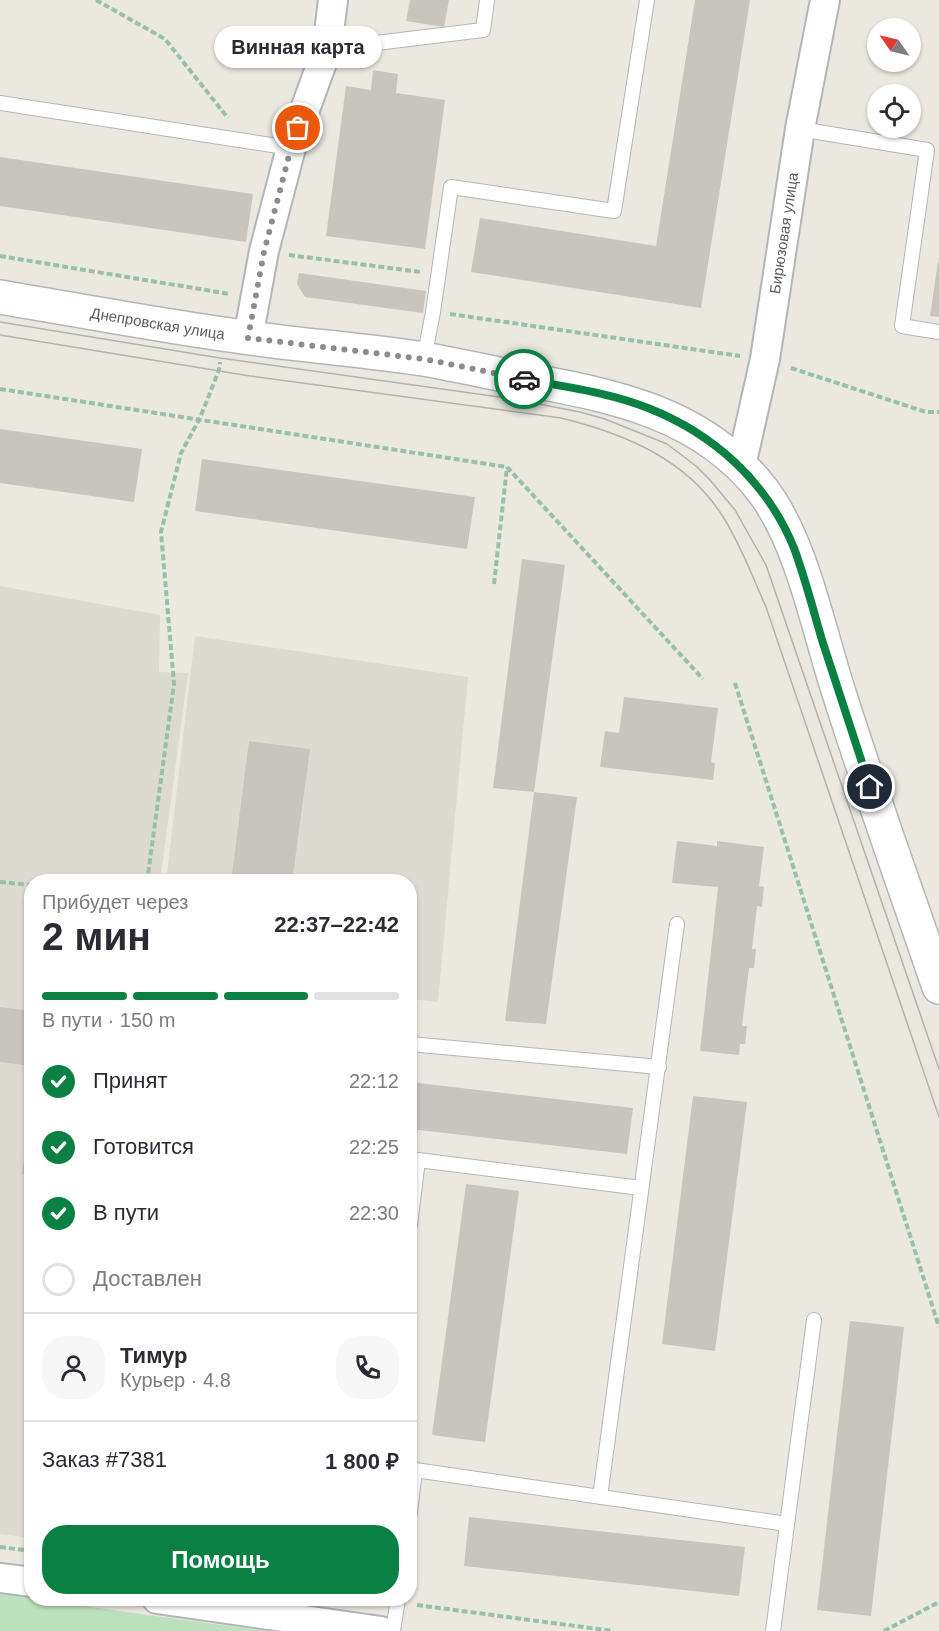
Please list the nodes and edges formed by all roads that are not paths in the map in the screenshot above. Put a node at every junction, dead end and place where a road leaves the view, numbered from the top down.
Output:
1 (333, 0) edge
2 (487, 0) edge
3 (647, 0) edge
4 (825, 0) edge
5 (327, 49) junction
6 (0, 103) edge
7 (800, 129) junction
8 (291, 148) junction
9 (933, 152) edge
10 (0, 297) edge
11 (939, 332) edge
12 (239, 336) junction
13 (424, 359) junction
14 (741, 466) junction
15 (677, 924) dead end
16 (939, 987) edge
17 (417, 1045) edge
18 (659, 1067) junction
19 (417, 1159) edge
20 (641, 1188) junction
21 (814, 1320) dead end
22 (417, 1469) edge
23 (600, 1497) junction
24 (787, 1524) junction
25 (0, 1578) edge
26 (24, 1581) edge
27 (206, 1606) edge
28 (396, 1606) edge
29 (381, 1631) edge
30 (393, 1631) edge
31 (773, 1631) edge

1 - 5 street
2 - 5 lane
3 - 13 lane
4 - 7 street, Бирюзовая улица
5 - 8 street
6 - 8 lane
7 - 9 lane
7 - 14 street, Бирюзовая улица
8 - 12 street
9 - 11 lane
10 - 12 street, Днепровская улица
12 - 13 street, Днепровская улица
13 - 14 street, Днепровская улица
14 - 16 street, Днепровская улица
15 - 18 lane
17 - 18 lane
18 - 20 lane
19 - 20 lane
20 - 23 lane
21 - 24 lane
22 - 23 lane
23 - 24 lane
24 - 31 lane
25 - 26 street
27 - 29 street
28 - 30 lane

